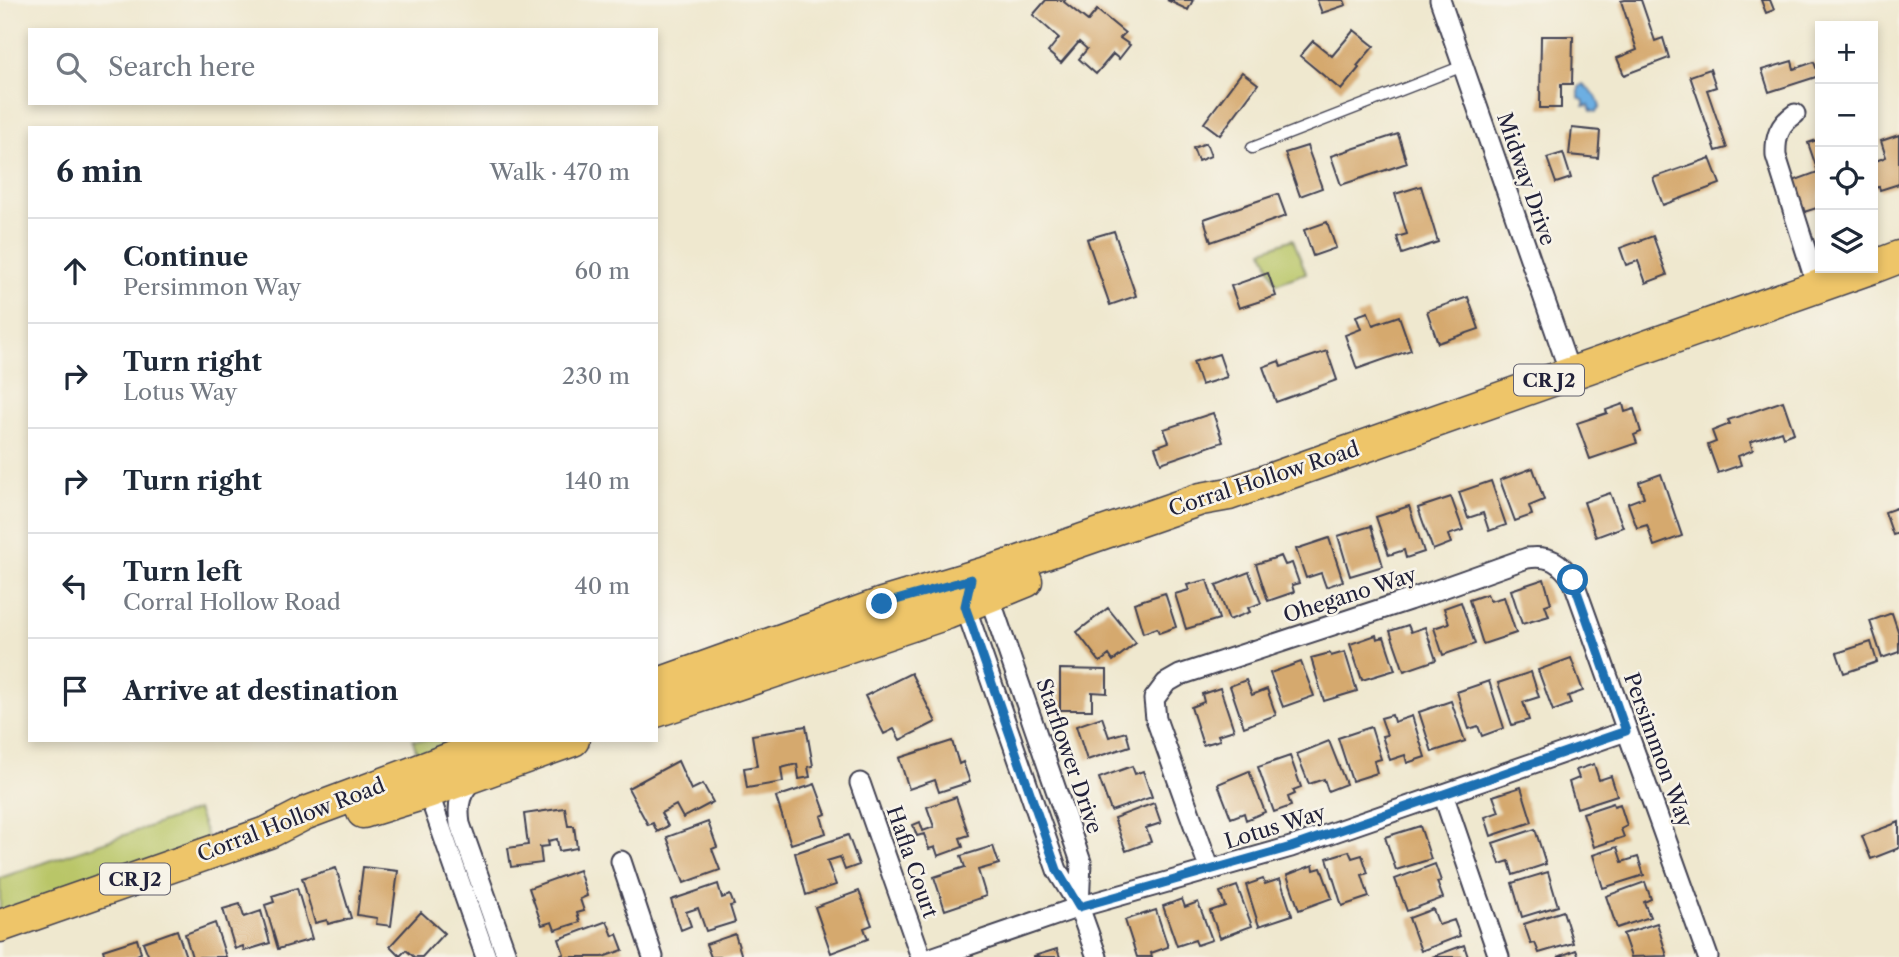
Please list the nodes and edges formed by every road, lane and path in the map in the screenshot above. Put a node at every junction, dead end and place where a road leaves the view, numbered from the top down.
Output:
1 (1440, 0) edge
2 (1463, 66) junction
3 (1795, 114) dead end
4 (1252, 148) dead end
5 (1899, 257) edge
6 (1878, 264) edge
7 (1854, 273) edge
8 (1817, 286) junction
9 (1570, 373) junction
10 (1559, 563) joint
11 (975, 593) junction
12 (658, 684) edge
13 (658, 710) edge
14 (1626, 731) junction
15 (496, 742) edge
16 (518, 742) edge
17 (567, 742) edge
18 (482, 772) junction
19 (860, 783) dead end
20 (428, 792) junction
21 (1443, 794) junction
22 (269, 832) junction
23 (621, 861) dead end
24 (1210, 870) junction
25 (1079, 907) junction
26 (0, 926) edge
27 (486, 957) edge
28 (507, 957) edge
29 (653, 957) edge
30 (921, 957) edge
31 (934, 957) edge
32 (1097, 957) edge
33 (1499, 957) edge
34 (1708, 957) edge

1 - 2 street, Midway Drive
2 - 4 lane
2 - 9 street, Midway Drive
3 - 8 street
5 - 6 main road, Corral Hollow Road / CR J2
7 - 8 main road, Corral Hollow Road / CR J2
8 - 9 main road, Corral Hollow Road / CR J2
9 - 11 main road, Corral Hollow Road / CR J2
10 - 14 street, Persimmon Way
10 - 24 street, Ohegano Way
11 - 12 main road
11 - 13 main road
11 - 25 street
14 - 21 street, Lotus Way
14 - 34 street, Persimmon Way
15 - 22 main road, Corral Hollow Road / CR J2
16 - 20 street
17 - 18 main road
18 - 20 main road
18 - 28 street
19 - 30 street, Hafla Court
20 - 22 main road
20 - 27 street
21 - 24 street, Lotus Way
21 - 33 street
22 - 26 main road, Corral Hollow Road / CR J2
23 - 29 street
24 - 25 street, Lotus Way
25 - 31 street, Lotus Way
25 - 32 street

